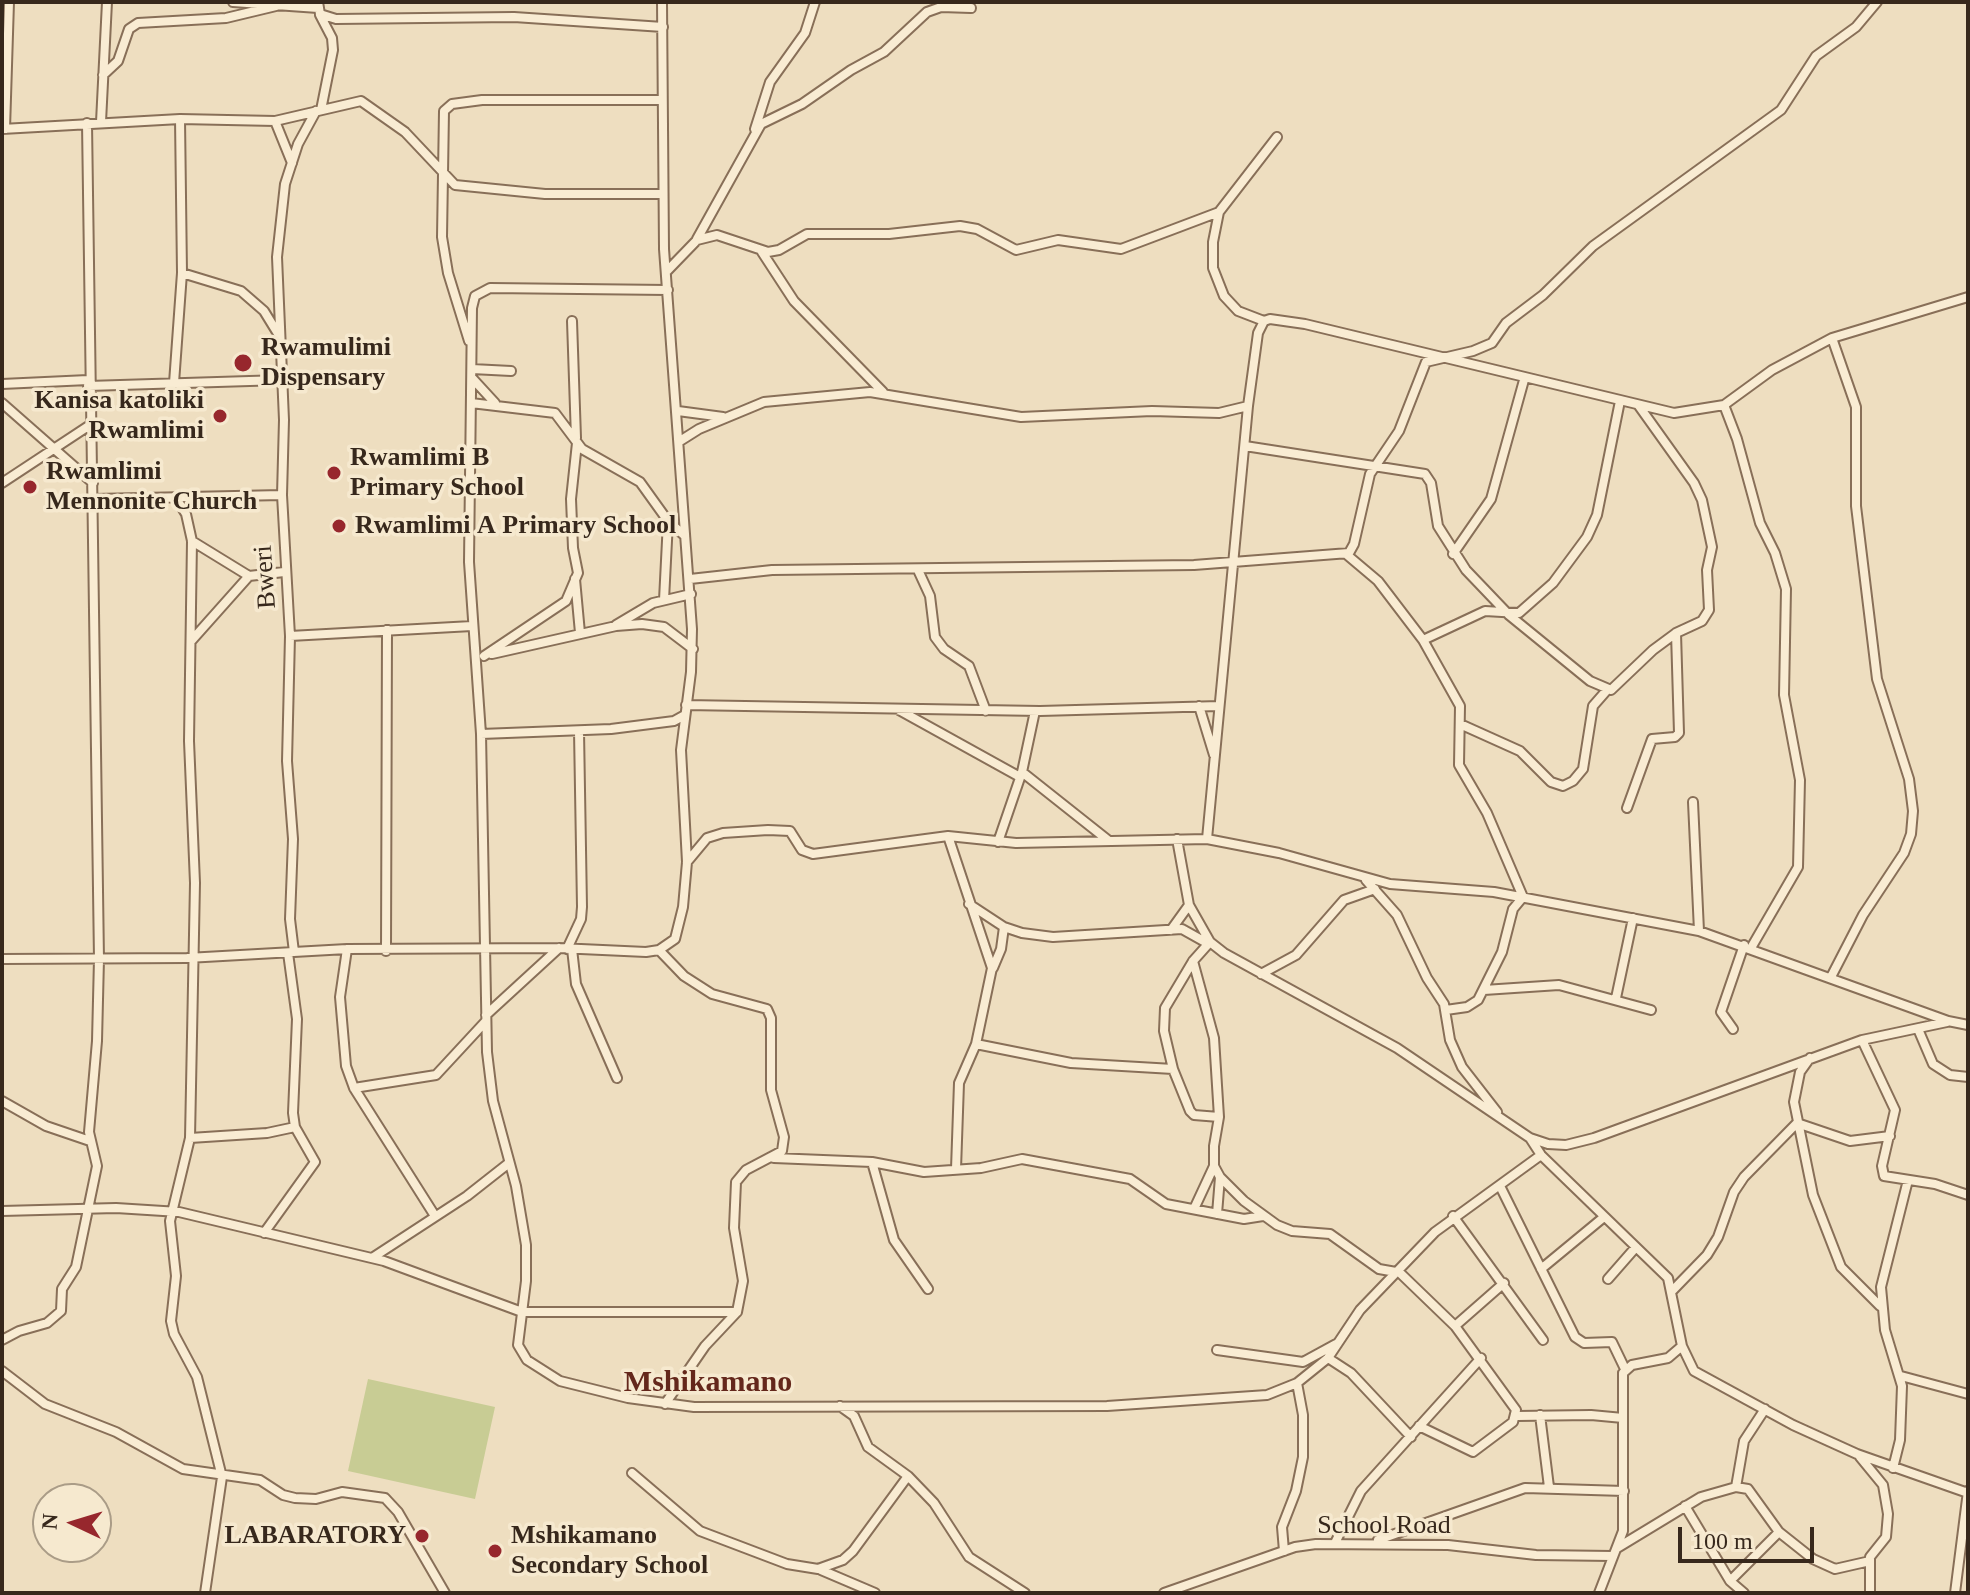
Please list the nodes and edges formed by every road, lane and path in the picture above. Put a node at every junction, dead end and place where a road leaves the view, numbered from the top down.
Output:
1 (9, 2) edge
2 (107, 2) edge
3 (233, 2) edge
4 (662, 2) edge
5 (815, 2) edge
6 (1877, 2) edge
7 (276, 6) junction
8 (314, 7) edge
9 (971, 8) dead end
10 (663, 27) junction
11 (103, 75) junction
12 (662, 100) junction
13 (318, 110) junction
14 (180, 119) junction
15 (275, 121) junction
16 (101, 122) junction
17 (87, 123) junction
18 (4, 129) edge
19 (754, 133) junction
20 (1277, 137) dead end
21 (292, 163) junction
22 (444, 176) junction
23 (663, 194) junction
24 (1219, 212) junction
25 (697, 240) junction
26 (761, 250) junction
27 (667, 271) junction
28 (182, 273) junction
29 (668, 290) junction
30 (1968, 297) edge
31 (572, 321) dead end
32 (1264, 321) junction
33 (280, 338) junction
34 (1832, 338) junction
35 (471, 348) junction
36 (1441, 357) junction
37 (511, 371) dead end
38 (472, 373) junction
39 (282, 380) junction
40 (1524, 380) junction
41 (88, 383) junction
42 (174, 383) junction
43 (2, 384) edge
44 (884, 393) junction
45 (1620, 401) junction
46 (2, 403) edge
47 (471, 403) junction
48 (496, 404) junction
49 (1639, 405) junction
50 (1724, 405) junction
51 (1248, 406) junction
52 (678, 411) junction
53 (724, 417) junction
54 (90, 425) junction
55 (680, 441) junction
56 (577, 443) junction
57 (1245, 446) junction
58 (51, 450) junction
59 (1375, 467) junction
60 (2, 483) edge
61 (93, 483) junction
62 (282, 495) junction
63 (194, 497) junction
64 (176, 498) junction
65 (94, 499) junction
66 (186, 514) junction
67 (668, 521) junction
68 (685, 536) junction
69 (192, 541) junction
70 (1346, 554) junction
71 (1453, 554) junction
72 (1233, 563) junction
73 (918, 570) junction
74 (284, 572) junction
75 (249, 576) junction
76 (575, 579) junction
77 (690, 579) junction
78 (691, 594) junction
79 (664, 600) junction
80 (1509, 615) junction
81 (472, 626) junction
82 (616, 626) junction
83 (387, 630) junction
84 (580, 633) junction
85 (1676, 633) junction
86 (290, 636) junction
87 (192, 640) junction
88 (1423, 640) junction
89 (693, 649) junction
90 (480, 656) junction
91 (1607, 690) junction
92 (686, 705) junction
93 (1199, 706) junction
94 (1219, 706) junction
95 (899, 710) junction
96 (986, 711) junction
97 (1035, 711) junction
98 (683, 716) junction
99 (1460, 724) junction
100 (579, 731) junction
101 (481, 734) junction
102 (1216, 759) junction
103 (1021, 775) junction
104 (1693, 802) dead end
105 (1627, 808) dead end
106 (948, 836) junction
107 (1177, 839) junction
108 (1207, 839) junction
109 (1109, 841) junction
110 (998, 842) junction
111 (687, 862) junction
112 (1365, 879) junction
113 (1375, 889) junction
114 (1523, 897) junction
115 (969, 903) junction
116 (1189, 905) junction
117 (1633, 918) junction
118 (1004, 927) junction
119 (1171, 930) junction
120 (1699, 931) junction
121 (1209, 943) junction
122 (1748, 946) junction
123 (347, 949) junction
124 (484, 949) junction
125 (566, 949) junction
126 (659, 950) junction
127 (386, 951) junction
128 (291, 952) junction
129 (192, 958) junction
130 (2, 959) edge
131 (99, 959) junction
132 (1193, 961) junction
133 (992, 968) junction
134 (1261, 974) junction
135 (1831, 977) junction
136 (1484, 990) junction
137 (1616, 998) junction
138 (1446, 1010) junction
139 (1651, 1010) dead end
140 (486, 1018) junction
141 (1948, 1021) junction
142 (1968, 1025) edge
143 (1733, 1029) dead end
144 (1918, 1029) junction
145 (1862, 1040) junction
146 (976, 1044) junction
147 (1810, 1058) junction
148 (1173, 1069) junction
149 (1968, 1077) edge
150 (617, 1078) dead end
151 (354, 1088) junction
152 (2, 1101) edge
153 (1219, 1117) junction
154 (1502, 1119) junction
155 (1797, 1123) junction
156 (295, 1127) junction
157 (1890, 1136) junction
158 (190, 1138) junction
159 (1530, 1138) junction
160 (90, 1141) junction
161 (1541, 1155) junction
162 (773, 1158) junction
163 (872, 1162) junction
164 (509, 1163) junction
165 (1214, 1166) junction
166 (956, 1169) junction
167 (1220, 1177) junction
168 (1908, 1180) junction
169 (1500, 1186) junction
170 (1968, 1195) edge
171 (88, 1208) junction
172 (1194, 1209) junction
173 (2, 1211) edge
174 (172, 1211) junction
175 (1217, 1214) junction
176 (435, 1216) junction
177 (1263, 1216) junction
178 (1453, 1216) junction
179 (1604, 1217) junction
180 (264, 1233) junction
181 (1636, 1247) junction
182 (372, 1258) junction
183 (1541, 1269) junction
184 (1397, 1271) junction
185 (1608, 1279) dead end
186 (1504, 1283) junction
187 (928, 1289) dead end
188 (1673, 1290) junction
189 (1880, 1306) junction
190 (522, 1312) junction
191 (737, 1312) junction
192 (1455, 1326) junction
193 (2, 1340) edge
194 (1543, 1340) dead end
195 (1340, 1342) junction
196 (1682, 1346) junction
197 (1217, 1350) dead end
198 (1328, 1358) junction
199 (1481, 1358) junction
200 (1625, 1369) junction
201 (2, 1371) edge
202 (1901, 1376) junction
203 (1297, 1383) junction
204 (1968, 1394) edge
205 (665, 1404) junction
206 (839, 1406) junction
207 (1765, 1409) junction
208 (1540, 1415) junction
209 (1517, 1416) junction
210 (1623, 1418) junction
211 (1419, 1426) junction
212 (1411, 1437) junction
213 (1857, 1454) junction
214 (1893, 1468) junction
215 (632, 1473) dead end
216 (908, 1476) junction
217 (222, 1477) junction
218 (1549, 1487) junction
219 (1736, 1487) junction
220 (1624, 1491) junction
221 (1968, 1492) edge
222 (1685, 1506) junction
223 (1779, 1532) junction
224 (1335, 1543) junction
225 (1368, 1543) junction
226 (1284, 1551) junction
227 (1614, 1552) junction
228 (1870, 1561) junction
229 (818, 1569) junction
230 (1730, 1581) junction
231 (205, 1593) edge
232 (445, 1593) edge
233 (875, 1593) edge
234 (1025, 1593) edge
235 (1164, 1593) edge
236 (1599, 1593) edge
237 (1744, 1593) edge
238 (1870, 1593) edge
239 (1955, 1593) edge

1 - 18 street
2 - 11 street
3 - 7 street
4 - 10 street
5 - 19 street
6 - 36 street
7 - 8 street
7 - 11 street
8 - 10 street
8 - 13 street, Bweri
9 - 19 street
10 - 12 street
11 - 16 street
12 - 22 street
12 - 23 street
13 - 15 street
13 - 21 street, Bweri
13 - 22 street
14 - 15 street
14 - 16 street
14 - 28 street
15 - 21 street
16 - 17 street
17 - 18 street
17 - 41 street
19 - 25 street
20 - 24 street
21 - 33 street, Bweri
22 - 23 street
22 - 35 street
23 - 27 street
24 - 26 street
24 - 32 street
25 - 26 street
25 - 27 street
26 - 44 street
27 - 29 street
28 - 33 street
28 - 42 street
29 - 35 street
29 - 52 street
30 - 34 street
31 - 56 street
32 - 36 street
32 - 51 street
33 - 39 street, Bweri
34 - 50 street
34 - 135 street
35 - 38 street
36 - 40 street
36 - 59 street
37 - 38 street
38 - 47 street
38 - 48 street
39 - 42 street
39 - 62 street, Bweri
40 - 45 street
40 - 71 street
41 - 42 street
41 - 43 street
41 - 54 street
44 - 51 street
44 - 53 street
45 - 49 street
45 - 80 street
46 - 58 street
47 - 48 street
47 - 81 street
48 - 56 street
49 - 50 street
49 - 85 street
50 - 122 street
51 - 57 street
52 - 53 street
52 - 55 street
53 - 55 street
54 - 58 street
54 - 61 street
55 - 68 street
56 - 67 street
56 - 76 street
57 - 59 street
57 - 72 street
58 - 60 street
58 - 61 street
59 - 70 street
59 - 71 street
61 - 65 street
62 - 63 street
62 - 74 street, Bweri
63 - 64 street
63 - 66 street
64 - 65 street
64 - 66 street
65 - 131 street
66 - 69 street
67 - 68 street
67 - 79 street
68 - 77 street
69 - 75 street
69 - 87 street
70 - 72 street
70 - 88 street
71 - 80 street
72 - 73 street
72 - 94 street
73 - 77 street
73 - 96 street
74 - 75 street
74 - 86 street, Bweri
75 - 87 street
76 - 84 street
76 - 90 street
77 - 78 street
78 - 79 street
78 - 89 street
79 - 82 street
80 - 88 street
80 - 91 street
81 - 83 street
81 - 90 street
82 - 84 street
82 - 89 street
83 - 86 street
83 - 127 street
84 - 90 street
85 - 91 street
85 - 105 street
86 - 128 street, Bweri
87 - 129 street
88 - 99 street
89 - 92 street
90 - 101 street
91 - 99 street
92 - 95 street
92 - 98 street
93 - 94 street
93 - 97 street
93 - 102 street
94 - 102 street
95 - 96 street
95 - 103 street
96 - 97 street
97 - 103 street
98 - 100 street
98 - 111 street
99 - 114 street
100 - 101 street
100 - 125 street
101 - 124 street
102 - 108 street
103 - 109 street
103 - 110 street
104 - 120 street
106 - 110 street
106 - 111 street
106 - 115 street
107 - 108 street
107 - 109 street
107 - 116 street
108 - 112 street
109 - 110 street
111 - 126 street
112 - 113 street
112 - 114 street
113 - 134 street
113 - 138 street
114 - 117 street
114 - 136 street
115 - 118 street
115 - 133 street
116 - 119 street
116 - 121 street
117 - 120 street
117 - 137 street
118 - 119 street
118 - 133 street
119 - 121 street
120 - 122 street
121 - 132 street
121 - 134 street
122 - 135 street
122 - 143 street
123 - 127 street
123 - 128 street
123 - 151 street
124 - 125 street
124 - 127 street
124 - 140 street
125 - 126 street
125 - 140 street
125 - 150 street
126 - 162 street
128 - 129 street
128 - 156 street, Bweri
129 - 131 street
129 - 158 street
130 - 131 street
131 - 160 street
132 - 148 street
132 - 153 street
133 - 146 street
134 - 154 street
135 - 141 street
136 - 137 street
136 - 138 street
137 - 139 street
138 - 154 street
140 - 151 street
140 - 164 street
141 - 142 street
141 - 144 street
144 - 145 street
144 - 149 street
145 - 147 street
145 - 157 street
146 - 148 street
146 - 166 street
147 - 155 street
147 - 159 street
148 - 153 street
151 - 176 street
152 - 160 street
153 - 165 street
154 - 159 street
155 - 157 street
155 - 188 street
155 - 189 street
156 - 158 street
156 - 180 street
157 - 168 street
158 - 174 street
159 - 161 street
160 - 171 street
161 - 169 street
161 - 179 street
162 - 163 street
162 - 191 street
163 - 166 street
163 - 187 street
164 - 176 street
164 - 190 street
165 - 167 street
165 - 172 street
166 - 172 street
167 - 175 street
167 - 177 street
168 - 170 street
168 - 189 street
169 - 178 street
169 - 183 street
171 - 173 street
171 - 174 street
171 - 193 street
172 - 175 street
174 - 180 street
174 - 217 street
175 - 177 street
176 - 182 street
177 - 184 street
178 - 184 street
178 - 186 street
179 - 181 street
179 - 183 street
180 - 182 street
181 - 185 street
181 - 188 street
182 - 190 street
183 - 200 street
184 - 192 street
184 - 195 street
186 - 192 street
186 - 194 street
188 - 196 street
189 - 202 street
190 - 191 street
190 - 205 street
191 - 205 street
192 - 199 street
195 - 197 street
195 - 198 street
196 - 200 street
196 - 207 street
198 - 203 street
198 - 212 street
199 - 209 street
199 - 211 street
200 - 210 street
201 - 217 street
202 - 204 street
202 - 214 street
203 - 206 street
203 - 226 street
205 - 206 street
206 - 216 street
207 - 213 street
207 - 219 street
208 - 209 street
208 - 210 street
208 - 218 street
209 - 211 street
210 - 220 street
211 - 212 street
212 - 224 street
213 - 214 street
213 - 228 street
214 - 221 street
215 - 229 street
216 - 229 street
216 - 234 street
217 - 231 street
217 - 232 street
218 - 220 street
218 - 225 street
219 - 222 street
219 - 223 street
220 - 227 street
221 - 239 street
222 - 227 street
222 - 230 street
223 - 228 street
223 - 230 street
224 - 225 street, School Road
224 - 226 street, School Road
225 - 227 street, School Road
226 - 235 street, School Road
227 - 236 street
228 - 238 street
229 - 233 street
230 - 237 street

